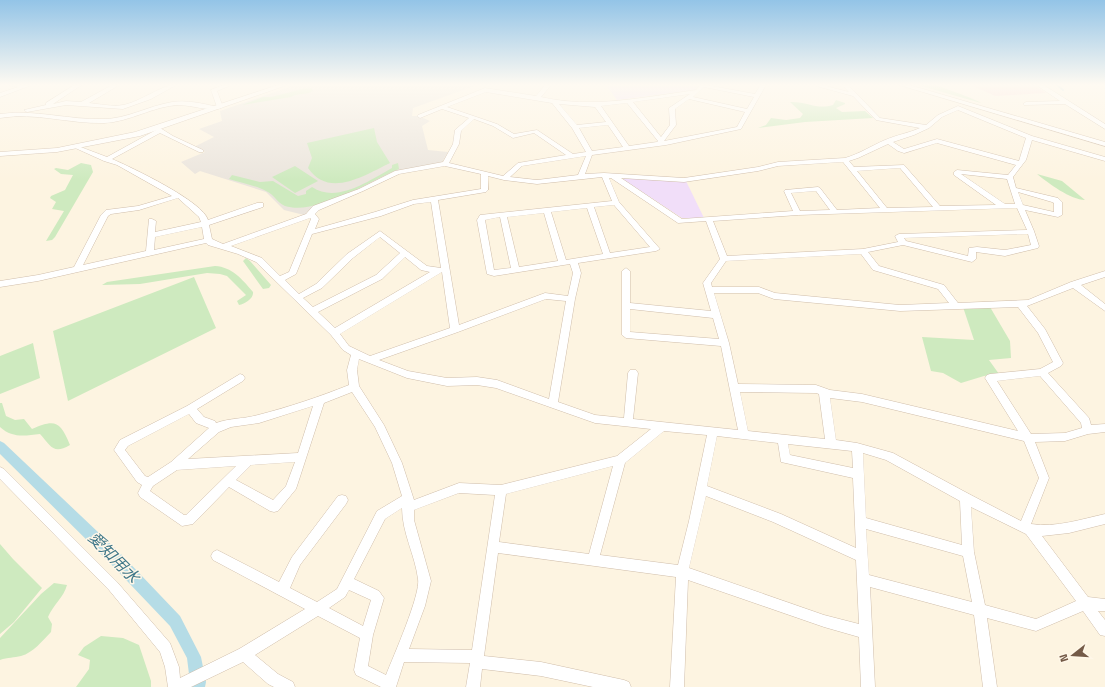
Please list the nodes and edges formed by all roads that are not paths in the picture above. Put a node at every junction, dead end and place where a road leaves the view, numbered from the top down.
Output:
1 (50, 116) edge
2 (135, 116) edge
3 (193, 116) edge
4 (470, 116) edge
5 (565, 116) edge
6 (604, 116) edge
7 (641, 116) edge
8 (672, 116) edge
9 (746, 116) edge
10 (875, 116) edge
11 (940, 116) edge
12 (984, 116) edge
13 (1000, 116) edge
14 (1087, 116) edge
15 (473, 117) junction
16 (609, 123) junction
17 (927, 127) junction
18 (575, 128) junction
19 (1105, 128) edge
20 (159, 129) junction
21 (1030, 137) junction
22 (888, 141) junction
23 (661, 142) junction
24 (1105, 144) edge
25 (76, 147) junction
26 (626, 148) junction
27 (201, 151) dead end
28 (590, 153) junction
29 (0, 154) edge
30 (572, 156) junction
31 (1105, 159) edge
32 (106, 160) junction
33 (845, 160) junction
34 (445, 164) junction
35 (1021, 164) junction
36 (852, 169) junction
37 (484, 172) junction
38 (604, 175) junction
39 (613, 176) junction
40 (1010, 176) junction
41 (581, 177) junction
42 (504, 178) junction
43 (1013, 189) junction
44 (178, 196) junction
45 (434, 199) junction
46 (616, 203) junction
47 (260, 206) dead end
48 (590, 206) junction
49 (1004, 206) junction
50 (1021, 206) junction
51 (938, 208) junction
52 (547, 211) junction
53 (886, 211) junction
54 (835, 212) junction
55 (798, 213) junction
56 (311, 214) junction
57 (503, 215) junction
58 (709, 219) junction
59 (152, 221) dead end
60 (204, 224) junction
61 (1030, 232) junction
62 (309, 233) junction
63 (151, 235) junction
64 (208, 240) junction
65 (903, 243) junction
66 (222, 247) junction
67 (863, 251) junction
68 (150, 253) junction
69 (405, 253) junction
70 (607, 256) junction
71 (724, 259) junction
72 (573, 261) junction
73 (563, 263) junction
74 (78, 268) junction
75 (445, 268) junction
76 (516, 270) junction
77 (436, 271) junction
78 (626, 271) dead end
79 (1105, 274) edge
80 (278, 280) junction
81 (0, 284) edge
82 (1074, 284) junction
83 (709, 290) junction
84 (297, 298) junction
85 (571, 298) junction
86 (1020, 304) junction
87 (626, 306) junction
88 (956, 306) junction
89 (1105, 308) edge
90 (311, 312) junction
91 (717, 315) junction
92 (455, 330) junction
93 (334, 333) junction
94 (725, 344) junction
95 (356, 353) junction
96 (369, 360) junction
97 (1042, 372) junction
98 (633, 373) dead end
99 (240, 378) dead end
100 (354, 387) junction
101 (735, 388) junction
102 (824, 392) junction
103 (320, 401) junction
104 (553, 404) junction
105 (188, 410) junction
106 (628, 423) junction
107 (662, 426) junction
108 (1105, 428) edge
109 (215, 429) junction
110 (1088, 430) junction
111 (713, 432) junction
112 (744, 434) junction
113 (782, 438) junction
114 (1028, 438) junction
115 (831, 443) junction
116 (857, 447) junction
117 (301, 458) junction
118 (248, 460) junction
119 (620, 460) junction
120 (175, 465) junction
121 (0, 472) edge
122 (858, 474) junction
123 (228, 481) junction
124 (149, 483) junction
125 (701, 489) junction
126 (501, 490) junction
127 (965, 498) junction
128 (342, 500) dead end
129 (408, 503) junction
130 (1105, 519) edge
131 (861, 522) junction
132 (1026, 529) junction
133 (493, 547) junction
134 (968, 552) junction
135 (217, 556) dead end
136 (862, 557) junction
137 (593, 560) junction
138 (682, 572) junction
139 (862, 579) junction
140 (346, 582) junction
141 (282, 590) junction
142 (1086, 603) junction
143 (1105, 605) edge
144 (319, 608) junction
145 (980, 611) junction
146 (1105, 630) edge
147 (866, 632) junction
148 (367, 635) junction
149 (244, 654) junction
150 (401, 655) junction
151 (477, 660) junction
152 (179, 685) edge
153 (389, 686) edge
154 (288, 687) edge
155 (473, 687) edge
156 (624, 687) edge
157 (677, 687) edge
158 (868, 687) edge
159 (990, 687) edge

1 - 2 street
3 - 20 street
4 - 15 street
5 - 18 street
6 - 16 street
7 - 23 street
8 - 23 street
9 - 23 street
10 - 17 street
11 - 17 street
12 - 21 street
13 - 24 street
14 - 19 street
15 - 30 street
15 - 34 street
16 - 18 street
16 - 26 street
17 - 22 street
18 - 28 street
20 - 25 street
20 - 27 street
20 - 32 street
21 - 31 street
21 - 35 street
22 - 33 street
22 - 35 street
23 - 26 street
25 - 29 street
25 - 32 street
26 - 28 street
28 - 30 street
28 - 41 street
30 - 42 street
32 - 44 street
33 - 36 street
33 - 39 street
34 - 37 street
34 - 56 street
35 - 40 street
36 - 51 street
36 - 53 street
37 - 42 street
37 - 45 street
38 - 39 street
38 - 41 street
38 - 46 street
39 - 58 street
40 - 43 street
40 - 49 street
41 - 42 street
43 - 50 street
43 - 50 street
44 - 60 street
44 - 74 street
45 - 62 street
45 - 75 street
46 - 48 street
46 - 70 street
47 - 60 street
48 - 52 street
48 - 70 street
49 - 50 street
49 - 51 street
50 - 61 street
51 - 53 street
52 - 57 street
52 - 73 street
53 - 54 street
54 - 55 street
54 - 55 street
55 - 58 street
56 - 62 street
56 - 66 street
57 - 76 street
57 - 76 street
58 - 71 street
59 - 63 street
60 - 63 street
60 - 64 street
61 - 65 street
61 - 65 street
62 - 80 street
63 - 68 street
64 - 66 street
64 - 68 street
65 - 67 street
66 - 80 street
67 - 71 street
67 - 88 street
68 - 74 street
69 - 77 street
69 - 84 street
69 - 90 street
70 - 72 street
71 - 83 street
72 - 73 street
72 - 85 street
73 - 76 street
74 - 81 street
75 - 77 street
75 - 92 street
77 - 93 street
78 - 87 street
79 - 82 street
80 - 84 street
82 - 86 street
82 - 89 street
83 - 88 street
83 - 91 street
84 - 90 street
85 - 92 street
85 - 104 street
86 - 88 street
86 - 97 street
87 - 91 street
87 - 94 street
90 - 93 street
91 - 94 street
92 - 96 street
93 - 95 street
94 - 101 street
95 - 96 street
95 - 100 street
96 - 104 street
97 - 110 street
97 - 114 street
98 - 106 street
99 - 105 street
100 - 103 street
100 - 129 street
101 - 102 street
101 - 112 street
102 - 114 street
102 - 115 street
103 - 109 street
103 - 117 street
104 - 106 street
105 - 109 street
105 - 124 street
106 - 107 street
107 - 111 street
107 - 119 street
108 - 110 street
109 - 120 street
110 - 114 street
111 - 112 street
111 - 125 street
112 - 113 street
113 - 115 street
113 - 122 street
114 - 132 street
115 - 116 street
116 - 122 street
116 - 127 street
117 - 118 street
117 - 123 street
118 - 120 street
118 - 123 street
119 - 126 street
119 - 137 street
120 - 124 street
121 - 152 street
122 - 131 street
123 - 124 street
125 - 136 street
125 - 138 street
126 - 129 street
126 - 133 street
127 - 132 street
127 - 134 street
128 - 141 street
129 - 140 street
129 - 150 street
130 - 132 street
131 - 134 street
131 - 136 street
132 - 142 street
133 - 137 street
133 - 151 street
134 - 145 street
135 - 141 street
136 - 139 street
137 - 138 street
138 - 147 street
138 - 157 street
139 - 145 street
139 - 147 street
140 - 144 street
140 - 148 street
141 - 144 street
142 - 143 street
142 - 145 street
142 - 146 street
144 - 148 street
144 - 149 street
145 - 159 street
147 - 158 street
148 - 153 street
149 - 152 street
149 - 154 street
150 - 151 street
150 - 153 street
151 - 155 street
151 - 156 street

